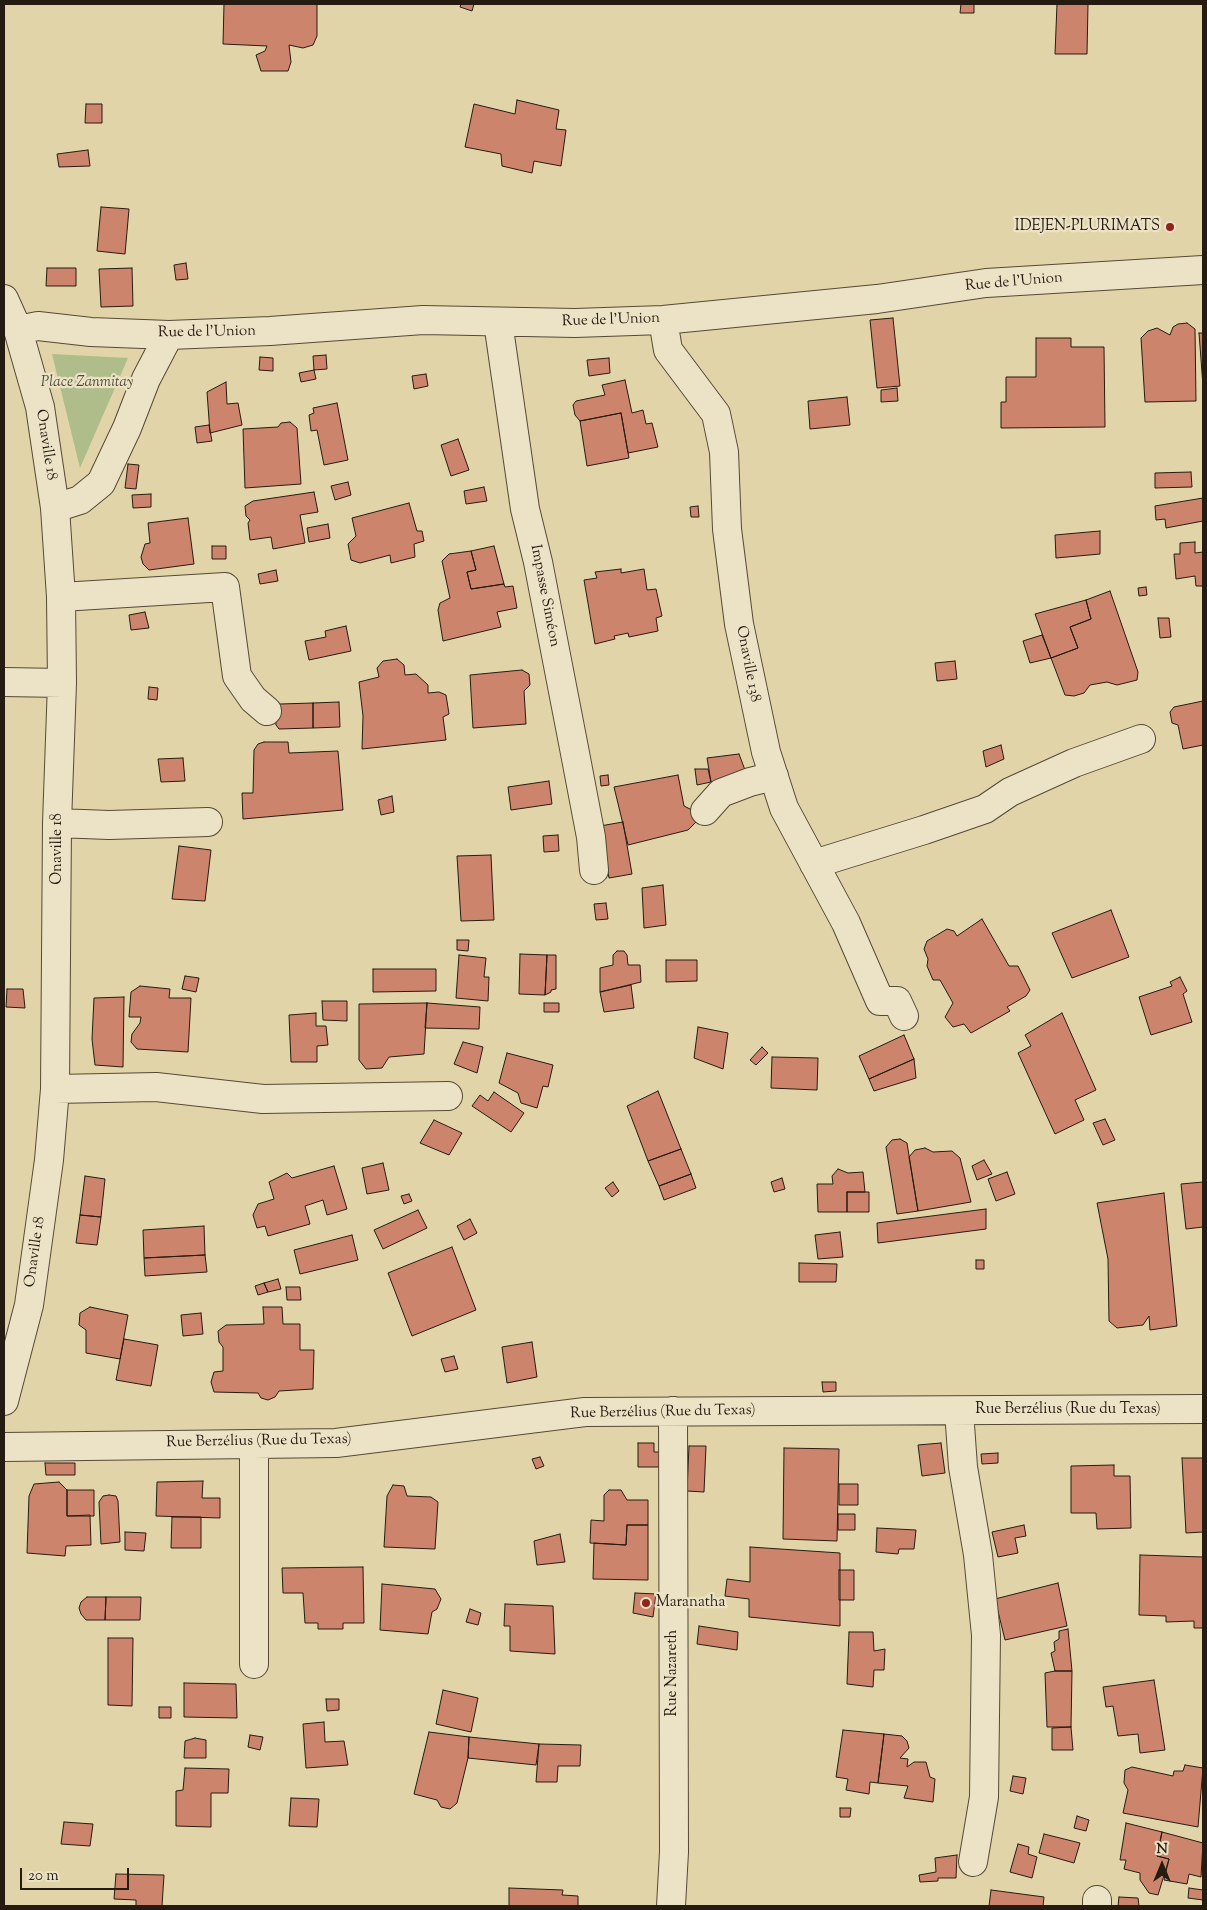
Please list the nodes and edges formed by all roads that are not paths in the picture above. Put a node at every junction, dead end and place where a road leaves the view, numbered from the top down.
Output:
1 (1203, 270) edge
2 (4, 300) edge
3 (663, 320) junction
4 (498, 322) junction
5 (18, 330) junction
6 (169, 335) junction
7 (54, 508) junction
8 (61, 597) junction
9 (4, 682) edge
10 (62, 683) junction
11 (266, 711) dead end
12 (1141, 739) dead end
13 (774, 776) junction
14 (705, 811) dead end
15 (208, 822) dead end
16 (57, 823) junction
17 (814, 864) junction
18 (594, 870) dead end
19 (904, 1016) dead end
20 (55, 1089) junction
21 (448, 1096) dead end
22 (4, 1401) edge
23 (1203, 1409) edge
24 (673, 1411) junction
25 (959, 1411) junction
26 (254, 1444) junction
27 (4, 1447) edge
28 (254, 1664) dead end
29 (973, 1862) dead end
30 (671, 1906) edge

1 - 3 street, Rue de l'Union
2 - 5 street, Onaville 18
3 - 4 street, Rue de l'Union
3 - 13 street, Onaville 138
4 - 6 street, Rue de l'Union
4 - 18 street, Impasse Siméon
5 - 6 street, Rue de l'Union
5 - 7 street, Onaville 18
6 - 7 street
7 - 8 street, Onaville 18
8 - 10 street, Onaville 18
8 - 11 street
9 - 10 street
10 - 16 street, Onaville 18
12 - 17 street
13 - 14 street
13 - 17 street, Onaville 138
15 - 16 street
16 - 20 street, Onaville 18
17 - 19 street, Onaville 138
20 - 21 street
20 - 22 street, Onaville 18
23 - 25 street, Rue Berzélius (Rue du Texas)
24 - 25 street, Rue Berzélius (Rue du Texas)
24 - 26 street, Rue Berzélius (Rue du Texas)
24 - 30 street, Rue Nazareth
25 - 29 street
26 - 27 street, Rue Berzélius (Rue du Texas)
26 - 28 street

